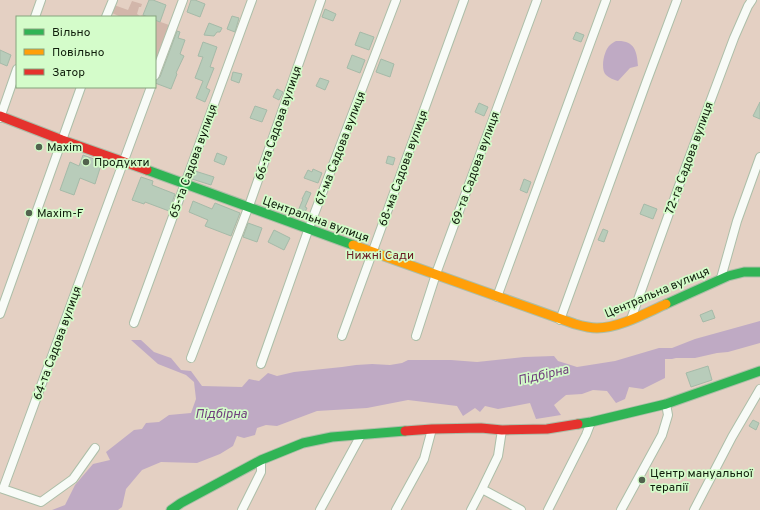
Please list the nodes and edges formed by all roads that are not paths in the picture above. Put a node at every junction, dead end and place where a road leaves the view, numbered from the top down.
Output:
1 (41, 0) edge
2 (113, 0) edge
3 (182, 0) edge
4 (252, 0) edge
5 (321, 0) edge
6 (396, 0) edge
7 (464, 0) edge
8 (537, 0) edge
9 (606, 0) edge
10 (677, 0) edge
11 (752, 0) edge
12 (35, 16) edge
13 (106, 16) edge
14 (16, 72) edge
15 (156, 72) edge
16 (81, 88) edge
17 (151, 88) edge
18 (0, 117) edge
19 (62, 140) junction
20 (760, 157) edge
21 (123, 162) junction
22 (185, 184) junction
23 (248, 207) junction
24 (309, 229) junction
25 (372, 252) junction
26 (760, 272) edge
27 (436, 275) junction
28 (720, 278) junction
29 (497, 297) junction
30 (0, 314) edge
31 (631, 319) junction
32 (560, 320) junction
33 (134, 323) dead end
34 (342, 336) dead end
35 (416, 336) dead end
36 (191, 358) dead end
37 (261, 364) dead end
38 (760, 370) edge
39 (760, 389) edge
40 (666, 404) junction
41 (591, 422) junction
42 (432, 429) junction
43 (502, 430) junction
44 (361, 435) junction
45 (96, 448) dead end
46 (261, 460) junction
47 (482, 489) junction
48 (171, 510) edge
49 (242, 510) edge
50 (320, 510) edge
51 (396, 510) edge
52 (471, 510) edge
53 (521, 510) edge
54 (548, 510) edge
55 (621, 510) edge
56 (694, 510) edge

1 - 12 street
2 - 13 street
3 - 15 street
4 - 22 street, 65-та Садова вулиця
5 - 23 street, 66-та Садова вулиця
6 - 24 street, 67-ма Садова вулиця
7 - 25 street, 68-ма Садова вулиця
8 - 27 street, 69-та Садова вулиця
9 - 29 street
10 - 32 street
11 - 31 street, 72-га Садова вулиця
14 - 18 street
16 - 19 street
17 - 21 street, 64-та Садова вулиця
18 - 19 street, Центральна вулиця
19 - 21 street, Центральна вулиця
19 - 30 street
20 - 28 street
21 - 22 street, Центральна вулиця
21 - 45 street, 64-та Садова вулиця
22 - 23 street, Центральна вулиця
22 - 33 street, 65-та Садова вулиця
23 - 24 street, Центральна вулиця
23 - 36 street, 66-та Садова вулиця
24 - 25 street, Центральна вулиця
24 - 37 street, 67-ма Садова вулиця
25 - 27 street, Центральна вулиця
25 - 34 street, 68-ма Садова вулиця
26 - 28 street, Центральна вулиця
27 - 29 street, Центральна вулиця
27 - 35 street, 69-та Садова вулиця
28 - 31 street, Центральна вулиця
29 - 32 street, Центральна вулиця
31 - 32 street, Центральна вулиця
38 - 40 street
39 - 56 street
40 - 41 street
40 - 55 street
41 - 43 street
41 - 54 street
42 - 43 street
42 - 44 street
42 - 51 street
43 - 47 street
44 - 46 street
44 - 50 street
46 - 48 street
46 - 49 street
47 - 52 street
47 - 53 street

